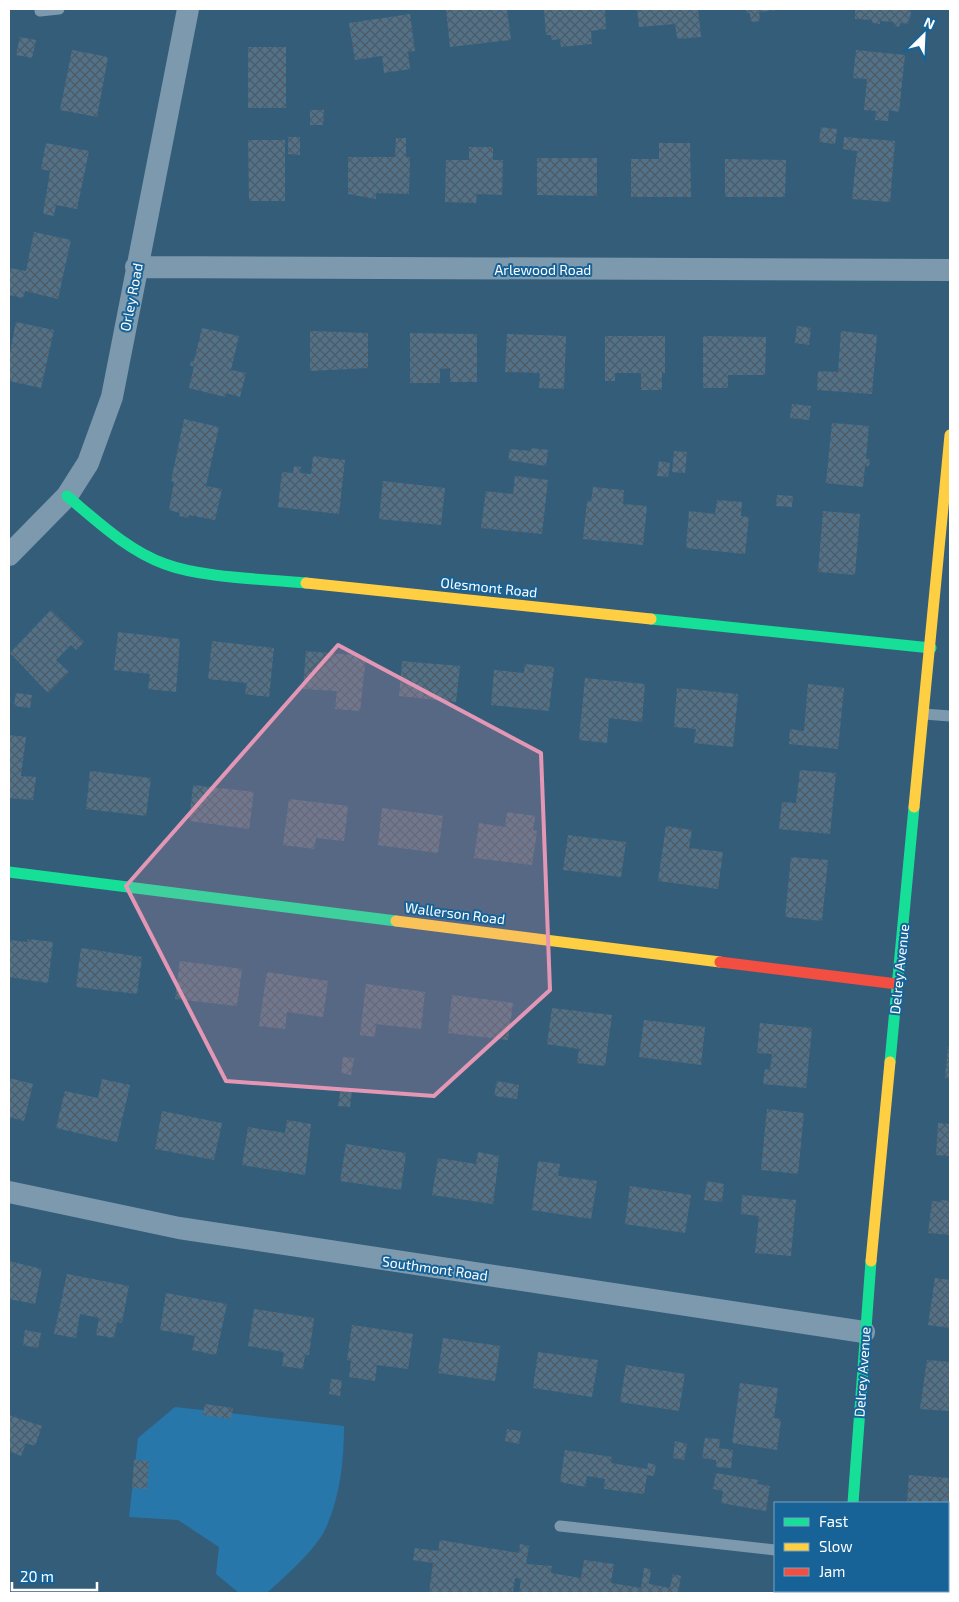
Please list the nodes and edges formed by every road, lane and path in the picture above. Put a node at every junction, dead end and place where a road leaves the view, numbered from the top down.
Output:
1 (59, 9) edge
2 (188, 9) edge
3 (40, 11) dead end
4 (136, 267) junction
5 (950, 270) edge
6 (950, 435) edge
7 (67, 496) junction
8 (9, 555) edge
9 (931, 648) junction
10 (924, 714) junction
11 (950, 716) edge
12 (9, 872) edge
13 (897, 984) junction
14 (9, 1192) edge
15 (864, 1332) junction
16 (853, 1502) edge
17 (560, 1526) dead end
18 (774, 1550) edge

1 - 3 lane
2 - 4 street, Orley Road
4 - 5 street, Arlewood Road
4 - 7 street, Orley Road
6 - 9 street, Delrey Avenue
7 - 8 street, Orley Road
7 - 9 street, Olesmont Road
9 - 10 street, Delrey Avenue
10 - 11 lane
10 - 13 street, Delrey Avenue
12 - 13 street, Wallerson Road
13 - 15 street, Delrey Avenue
14 - 15 street, Southmont Road
15 - 16 street, Delrey Avenue
17 - 18 lane

